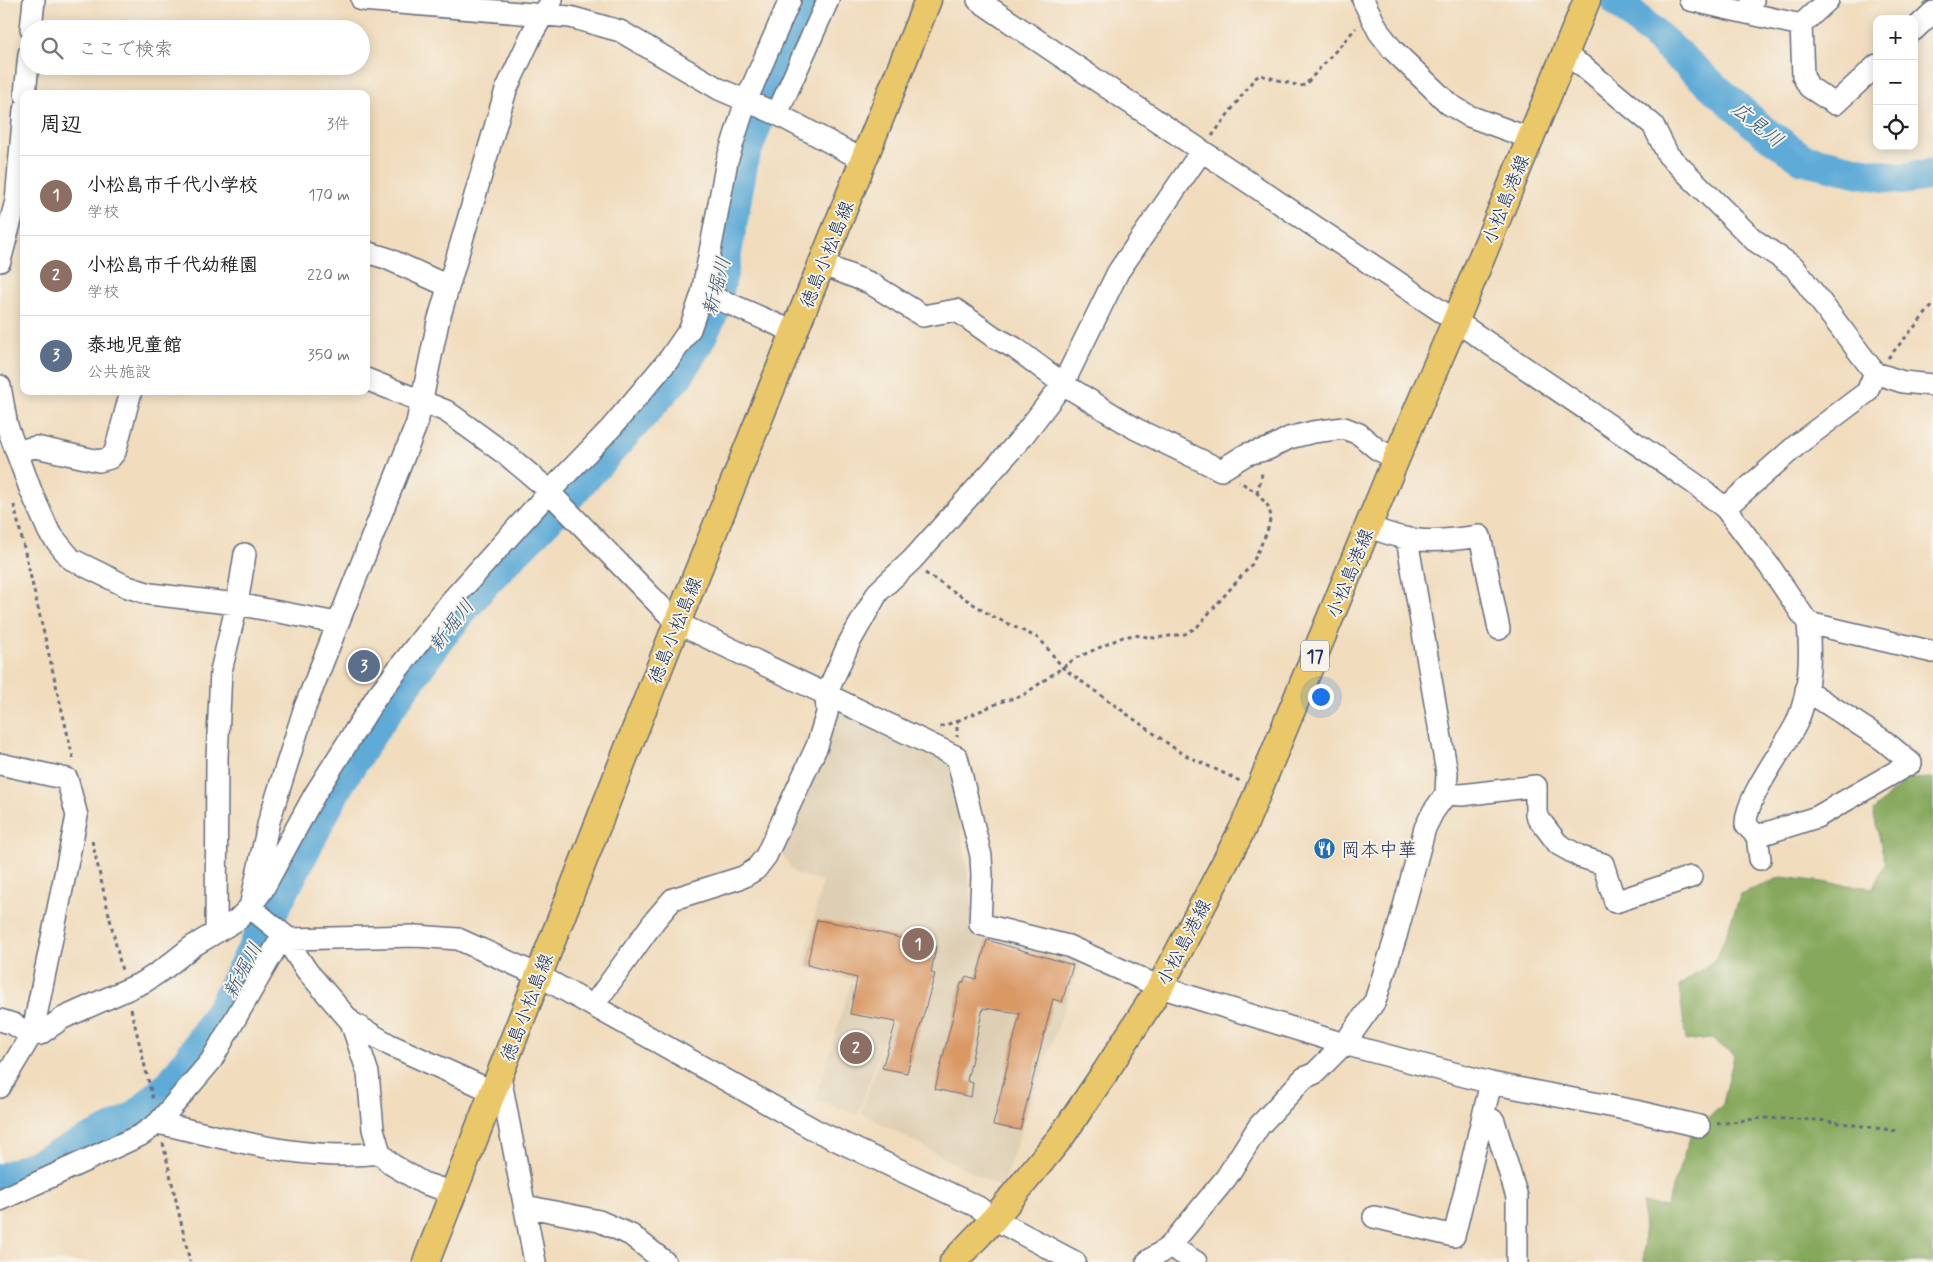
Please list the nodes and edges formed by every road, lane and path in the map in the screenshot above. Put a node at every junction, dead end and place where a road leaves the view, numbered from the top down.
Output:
1 (34, 0) edge
2 (374, 0) edge
3 (790, 0) edge
4 (828, 0) edge
5 (928, 0) edge
6 (978, 0) edge
7 (1587, 0) edge
8 (1690, 0) edge
9 (1828, 0) edge
10 (1750, 6) edge
11 (548, 7) edge
12 (1366, 8) edge
13 (1933, 12) edge
14 (32, 20) edge
15 (1802, 25) junction
16 (1918, 26) edge
17 (1564, 55) junction
18 (1873, 69) edge
19 (27, 75) edge
20 (25, 90) edge
21 (762, 108) junction
22 (1529, 138) junction
23 (1201, 152) junction
24 (865, 161) junction
25 (20, 202) edge
26 (370, 253) edge
27 (0, 261) edge
28 (821, 264) junction
29 (448, 286) junction
30 (705, 295) junction
31 (1933, 305) edge
32 (1456, 320) junction
33 (794, 332) junction
34 (1875, 373) junction
35 (370, 381) edge
36 (1063, 384) junction
37 (1933, 385) edge
38 (0, 386) edge
39 (130, 395) edge
40 (422, 401) junction
41 (4, 425) edge
42 (16, 451) junction
43 (1396, 459) junction
44 (1221, 470) junction
45 (552, 494) junction
46 (1725, 508) junction
47 (1369, 526) junction
48 (1407, 539) junction
49 (245, 554) dead end
50 (912, 560) junction
51 (237, 604) junction
52 (338, 623) junction
53 (677, 623) junction
54 (1808, 623) junction
55 (1499, 629) dead end
56 (1933, 652) edge
57 (1063, 668) junction
58 (1806, 690) junction
59 (826, 695) junction
60 (957, 721) dead end
61 (0, 764) edge
62 (1259, 790) junction
63 (1446, 794) junction
64 (1756, 836) junction
65 (1760, 859) dead end
66 (1691, 878) dead end
67 (253, 910) junction
68 (216, 932) junction
69 (283, 935) junction
70 (538, 975) junction
71 (1160, 987) junction
72 (594, 1006) junction
73 (0, 1020) edge
74 (351, 1022) junction
75 (30, 1036) junction
76 (1344, 1044) junction
77 (1492, 1083) junction
78 (497, 1084) junction
79 (0, 1087) edge
80 (1484, 1114) junction
81 (158, 1123) junction
82 (1699, 1126) joint
83 (1898, 1131) dead end
84 (380, 1154) junction
85 (454, 1193) junction
86 (0, 1200) edge
87 (525, 1206) junction
88 (1374, 1217) dead end
89 (994, 1219) junction
90 (1170, 1246) junction
91 (190, 1262) edge
92 (426, 1262) edge
93 (535, 1262) edge
94 (665, 1262) edge
95 (953, 1262) edge
96 (1075, 1262) edge
97 (1147, 1262) edge
98 (1196, 1262) edge
99 (1517, 1262) edge

1 - 14 street
2 - 11 street
3 - 21 street
4 - 21 street
5 - 24 main road, 徳島小松島線
6 - 23 street
7 - 17 main road, 小松島港線 / 17
8 - 10 street
9 - 15 street
10 - 15 street
11 - 21 street
11 - 29 street
12 - 22 street
12 - 23 path
13 - 16 street
15 - 18 street
17 - 22 main road, 小松島港線 / 17
17 - 34 street
19 - 20 street
21 - 24 street
21 - 30 street
22 - 32 main road, 小松島港線 / 17
23 - 32 street
23 - 36 street
24 - 28 main road, 徳島小松島線
25 - 27 street
26 - 29 street
28 - 33 main road, 徳島小松島線
28 - 36 street
29 - 40 street
30 - 33 street
30 - 45 street
31 - 34 path
32 - 43 main road, 小松島港線 / 17
32 - 46 street
33 - 53 main road, 徳島小松島線
34 - 37 street
34 - 46 street
35 - 40 street
36 - 44 street
36 - 50 street
38 - 41 street
39 - 42 street
40 - 45 street
40 - 52 street
41 - 42 street
42 - 51 street
43 - 44 street
43 - 47 main road, 小松島港線 / 17
44 - 57 path
45 - 53 street
45 - 67 street
46 - 54 street
47 - 48 street
47 - 62 main road, 小松島港線 / 17
48 - 55 street
48 - 63 street
49 - 51 street
50 - 57 path
50 - 59 street
51 - 52 street
51 - 68 street
52 - 67 street
53 - 59 street
53 - 70 main road, 徳島小松島線
54 - 56 street
54 - 58 street
57 - 60 path
57 - 62 path
58 - 64 street
58 - 64 street
59 - 71 street
59 - 72 street
61 - 75 street
62 - 71 main road, 小松島港線 / 17
63 - 66 street
63 - 76 street
64 - 65 street
67 - 68 street
67 - 69 street
68 - 75 street
69 - 70 street
69 - 74 street
69 - 81 street
70 - 72 street
70 - 78 main road, 徳島小松島線
71 - 76 street
71 - 89 main road, 小松島港線 / 17
72 - 89 street
73 - 75 street
74 - 78 street
74 - 84 street
75 - 79 street
76 - 77 street
76 - 90 street
77 - 80 street
77 - 82 street
78 - 85 main road, 徳島小松島線
78 - 87 street
80 - 88 street
80 - 99 street
81 - 84 street
81 - 86 street
81 - 91 path
82 - 83 path
84 - 85 street
85 - 92 main road, 徳島小松島線
87 - 93 street
87 - 94 street
89 - 95 main road, 小松島港線 / 17
89 - 96 street
90 - 97 street
90 - 98 street

